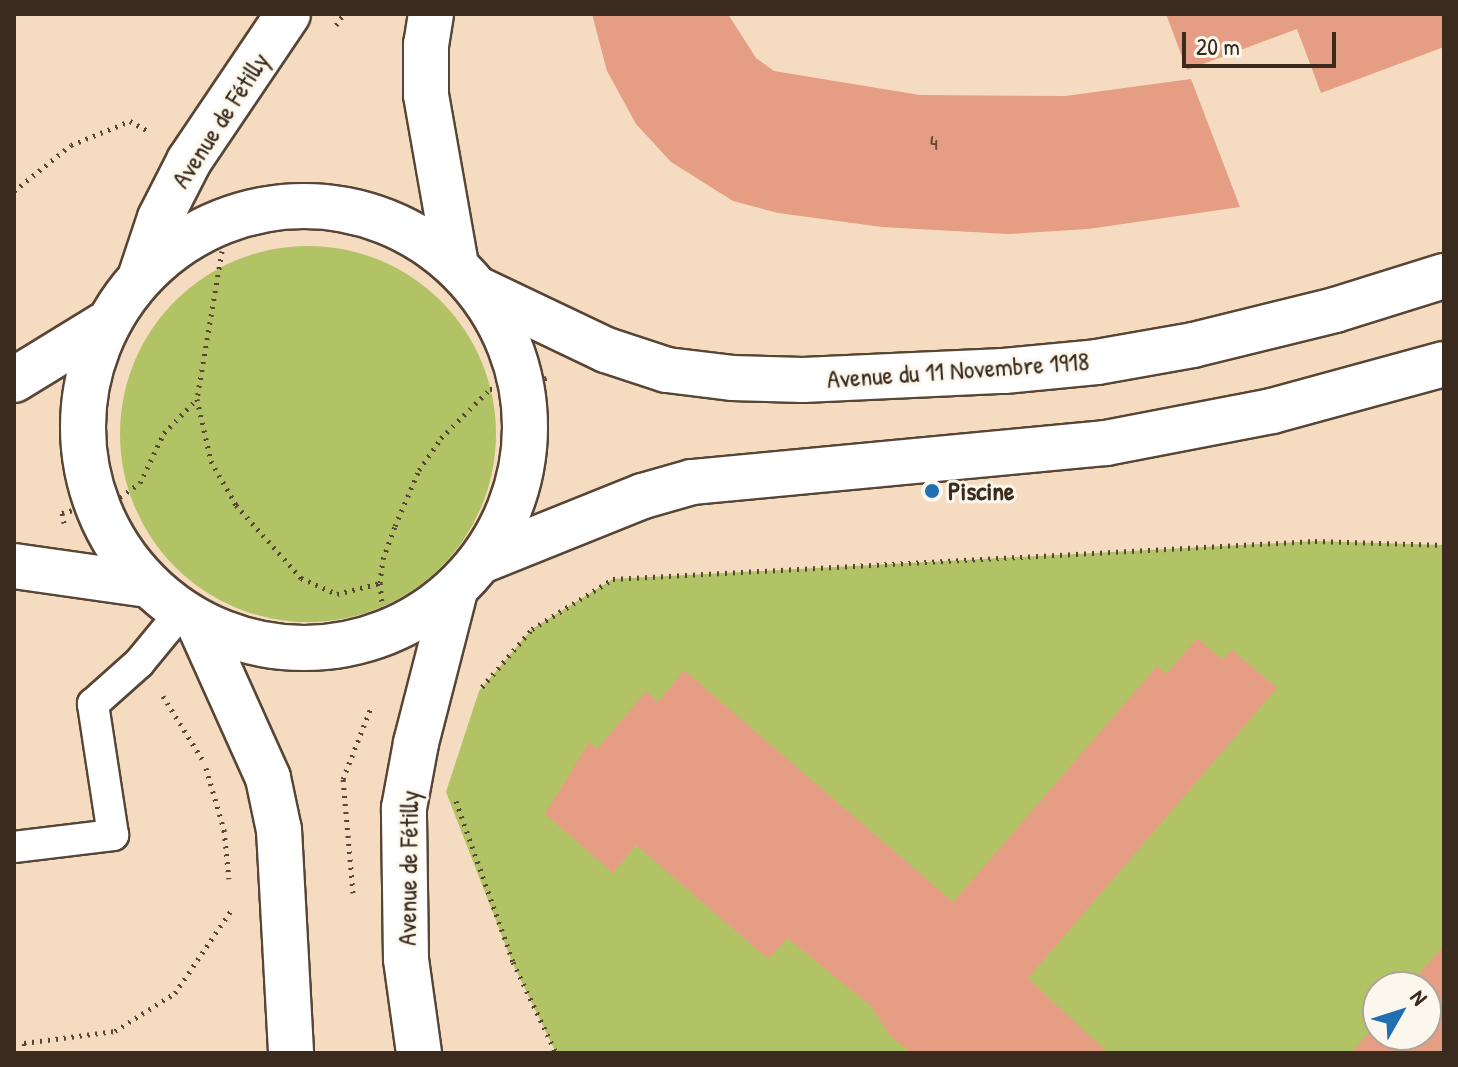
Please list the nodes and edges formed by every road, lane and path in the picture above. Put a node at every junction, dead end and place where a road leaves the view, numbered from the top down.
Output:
1 (288, 14) edge
2 (431, 14) edge
3 (151, 132) dead end
4 (14, 191) edge
5 (222, 251) dead end
6 (141, 275) junction
7 (1444, 276) edge
8 (467, 277) junction
9 (107, 323) junction
10 (572, 334) junction
11 (1444, 364) edge
12 (14, 380) edge
13 (522, 386) junction
14 (197, 399) junction
15 (94, 502) junction
16 (1444, 545) edge
17 (14, 566) edge
18 (79, 576) junction
19 (468, 576) junction
20 (380, 583) junction
21 (148, 585) junction
22 (190, 617) junction
23 (386, 647) junction
24 (139, 663) junction
25 (435, 673) junction
26 (451, 786) dead end
27 (14, 847) edge
28 (229, 884) dead end
29 (231, 898) dead end
30 (26, 1053) edge
31 (291, 1053) edge
32 (419, 1053) edge
33 (556, 1053) edge

1 - 6 main road, Avenue de Fétilly
2 - 8 main road
3 - 4 path
5 - 14 path
6 - 8 main road
6 - 9 main road
7 - 10 main road, Avenue du 11 Novembre 1918
8 - 10 main road, Avenue du 11 Novembre 1918
8 - 13 main road
9 - 12 main road
9 - 15 main road
10 - 13 path
11 - 19 main road
13 - 19 main road
13 - 20 path
14 - 15 path
14 - 20 path
15 - 18 path
15 - 21 main road
16 - 25 path
17 - 18 main road
18 - 21 main road
19 - 23 main road
19 - 25 main road, Avenue de Fétilly
20 - 23 path
21 - 22 main road
22 - 23 main road
22 - 24 lane
22 - 31 main road
24 - 27 lane
24 - 28 path
25 - 32 main road, Avenue de Fétilly
26 - 33 path
29 - 30 path

